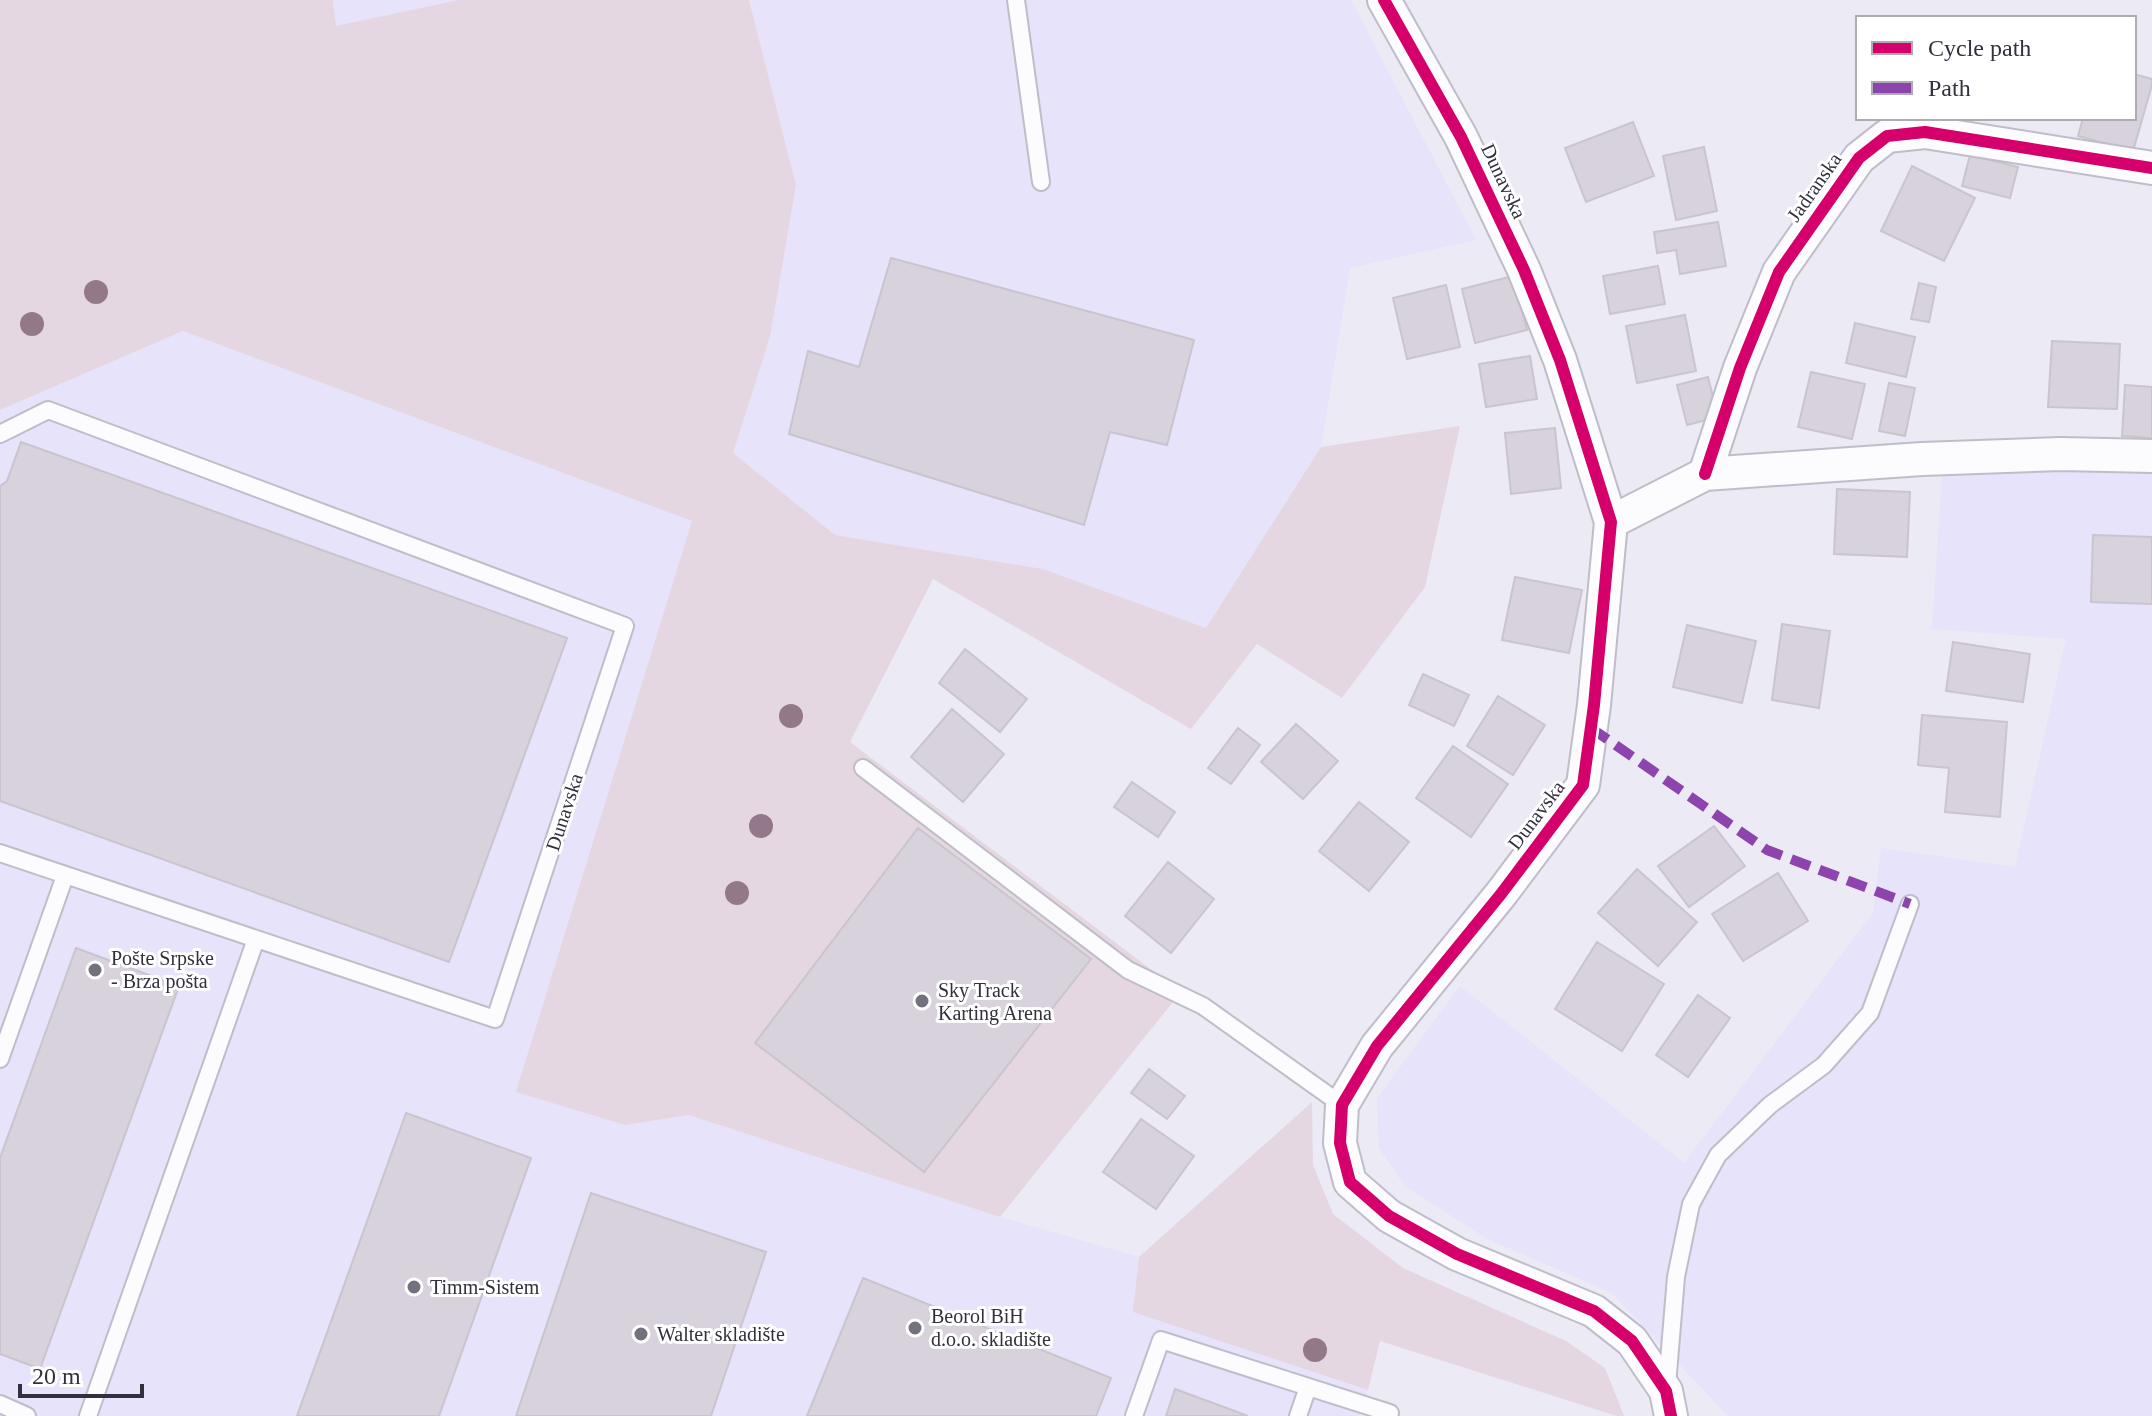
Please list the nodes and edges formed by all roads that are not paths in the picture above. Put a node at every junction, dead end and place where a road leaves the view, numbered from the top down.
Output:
1 (1016, 0) edge
2 (1384, 0) edge
3 (2152, 168) edge
4 (1041, 182) dead end
5 (0, 434) edge
6 (2152, 456) edge
7 (1705, 474) junction
8 (1611, 522) junction
9 (863, 768) dead end
10 (0, 853) edge
11 (65, 876) junction
12 (1910, 904) dead end
13 (256, 939) junction
14 (0, 1059) edge
15 (1342, 1105) junction
16 (1308, 1387) junction
17 (0, 1404) edge
18 (1668, 1404) edge
19 (1390, 1413) dead end
20 (27, 1416) edge
21 (88, 1416) edge
22 (1134, 1416) edge
23 (1298, 1416) edge

1 - 4 lane
2 - 8 street, Dunavska
3 - 7 street, Jadranska
5 - 13 lane, Dunavska
6 - 7 street
7 - 8 street
8 - 15 street, Dunavska
9 - 15 lane
10 - 11 lane, Dunavska
11 - 13 lane, Dunavska
11 - 14 lane
12 - 18 lane
13 - 21 lane
15 - 18 street, Dunavska
16 - 19 lane
16 - 22 lane
16 - 23 lane
17 - 20 lane

